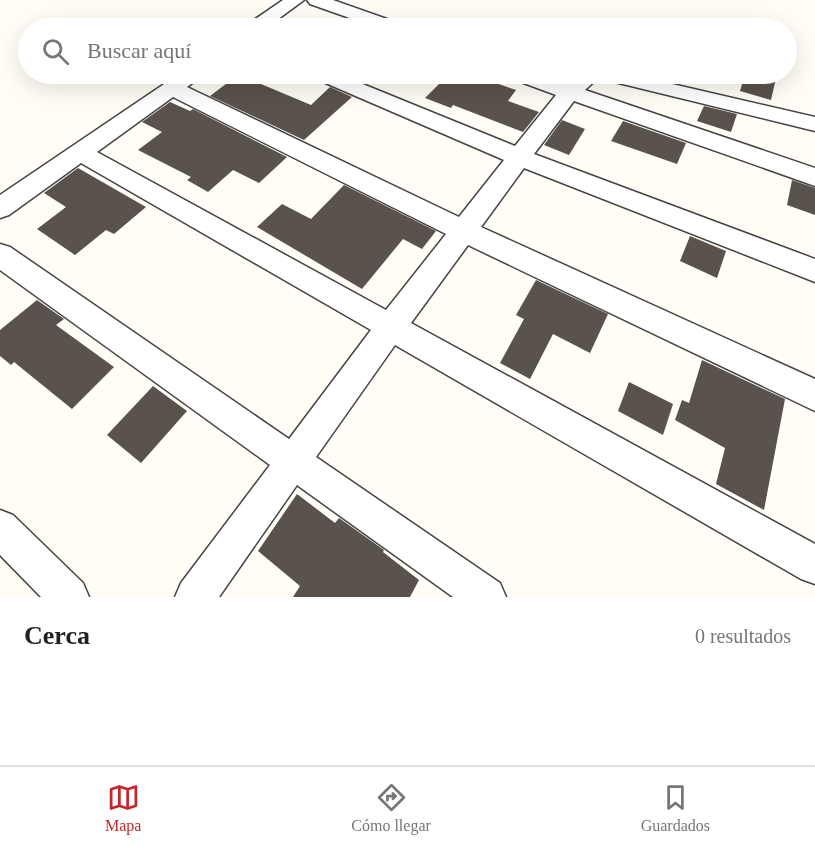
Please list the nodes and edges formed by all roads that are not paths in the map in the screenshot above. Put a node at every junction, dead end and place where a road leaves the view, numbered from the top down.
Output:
1 (295, 0) edge
2 (316, 0) edge
3 (269, 18) edge
4 (366, 18) edge
5 (177, 84) edge
6 (345, 84) edge
7 (544, 84) edge
8 (579, 84) edge
9 (647, 84) edge
10 (171, 88) junction
11 (569, 93) junction
12 (815, 124) edge
13 (79, 152) junction
14 (519, 157) junction
15 (815, 177) edge
16 (0, 208) edge
17 (464, 231) junction
18 (0, 255) edge
19 (815, 271) edge
20 (390, 328) junction
21 (815, 395) edge
22 (294, 460) junction
23 (0, 528) edge
24 (815, 565) edge
25 (69, 597) edge
26 (195, 597) edge
27 (486, 597) edge

1 - 3 street
2 - 4 street
5 - 10 street
6 - 14 street
7 - 11 street
8 - 11 street
9 - 12 street
10 - 13 street
10 - 17 street
11 - 14 street
11 - 15 street
13 - 16 street
13 - 20 street
14 - 17 street
14 - 19 street
17 - 20 street
17 - 21 street
18 - 22 street
20 - 22 street
20 - 24 street
22 - 26 street
22 - 27 street
23 - 25 street

